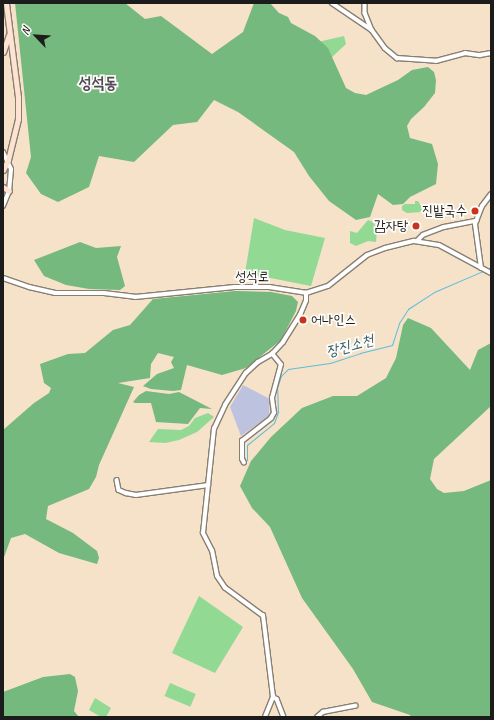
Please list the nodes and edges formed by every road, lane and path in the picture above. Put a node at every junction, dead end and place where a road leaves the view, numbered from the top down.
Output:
1 (6, 3) edge
2 (332, 3) edge
3 (365, 3) edge
4 (372, 30) junction
5 (10, 32) junction
6 (3, 53) edge
7 (491, 54) edge
8 (14, 61) junction
9 (3, 152) edge
10 (8, 160) junction
11 (3, 170) edge
12 (3, 187) edge
13 (9, 191) junction
14 (491, 194) edge
15 (3, 206) edge
16 (476, 221) junction
17 (416, 241) junction
18 (482, 268) junction
19 (490, 272) edge
20 (3, 278) edge
21 (306, 293) junction
22 (272, 354) junction
23 (244, 463) dead end
24 (117, 480) dead end
25 (208, 485) junction
26 (273, 697) junction
27 (355, 706) dead end
28 (265, 717) edge
29 (284, 717) edge
30 (317, 717) edge

1 - 5 main road
2 - 4 street
3 - 4 street
4 - 7 street
5 - 6 main road
5 - 8 main road
6 - 8 main road
8 - 10 main road
9 - 10 street
10 - 11 main road
10 - 13 street
12 - 13 main road
13 - 15 street
14 - 16 street
16 - 17 street
16 - 18 street
17 - 18 street, 성석로
17 - 21 street, 성석로
18 - 19 street, 성석로
20 - 21 street, 성석로
21 - 22 street
22 - 23 street
22 - 25 street
24 - 25 street
25 - 26 street
26 - 28 street
26 - 29 street
27 - 30 street

